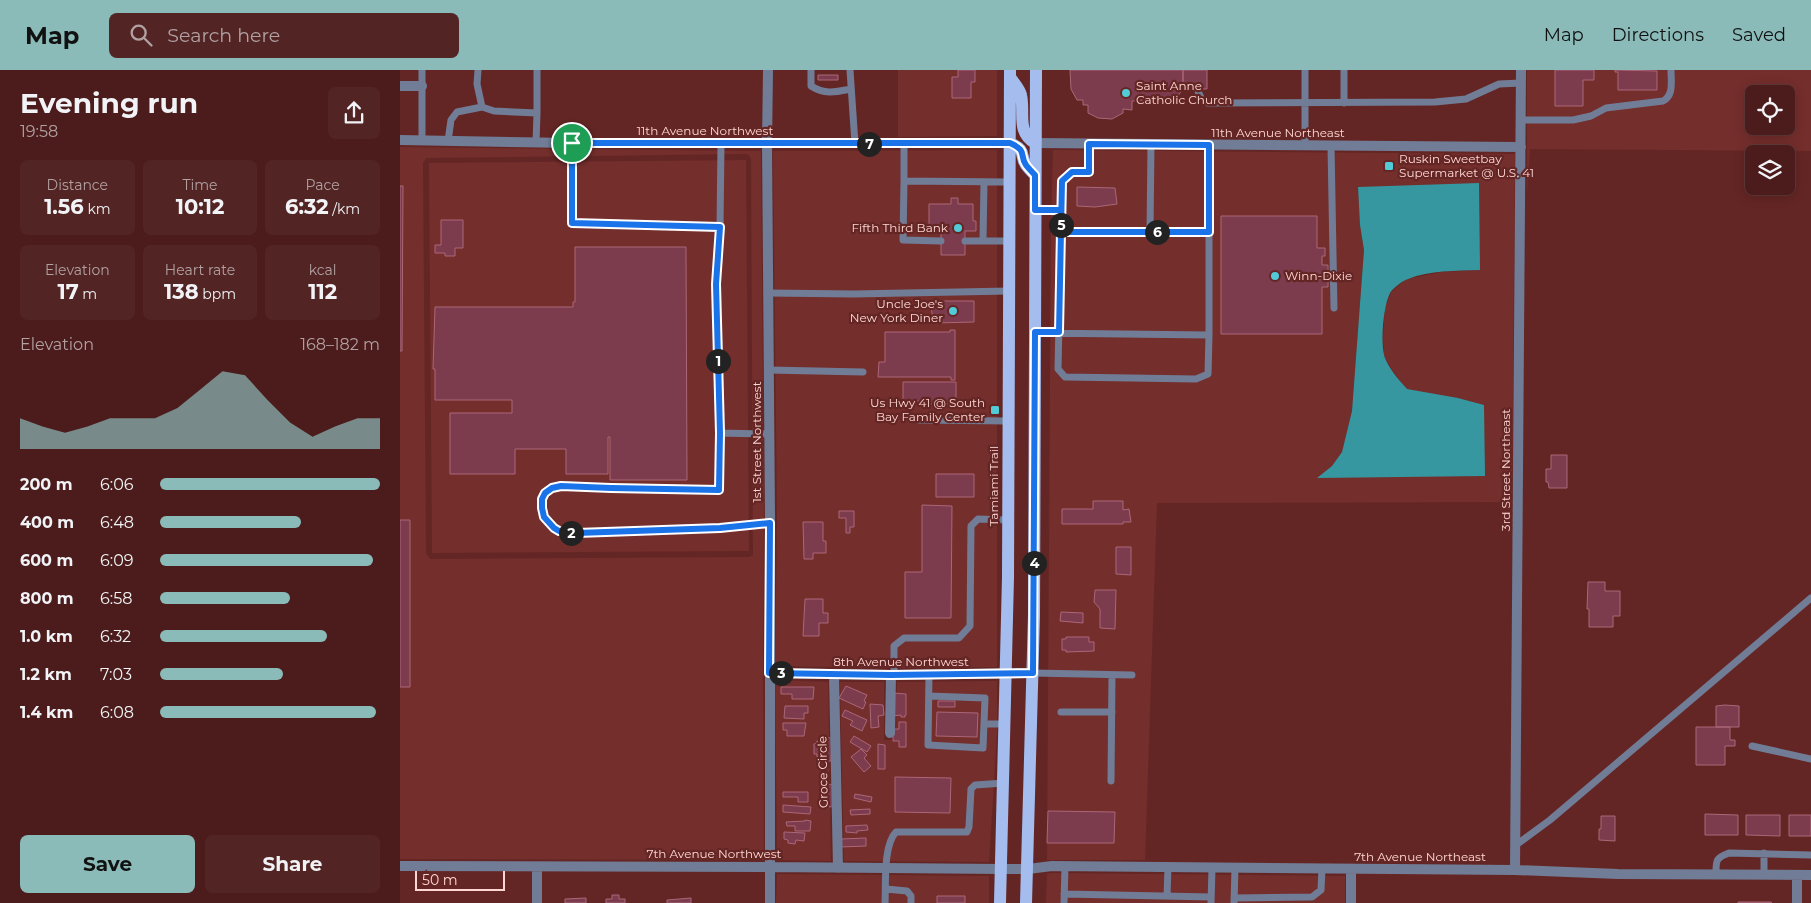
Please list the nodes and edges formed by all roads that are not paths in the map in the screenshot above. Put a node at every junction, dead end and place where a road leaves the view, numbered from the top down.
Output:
1 (422, 70) edge
2 (478, 70) edge
3 (537, 70) edge
4 (768, 70) edge
5 (811, 70) edge
6 (850, 70) edge
7 (1036, 70) edge
8 (1305, 70) edge
9 (1344, 70) edge
10 (1521, 70) edge
11 (1671, 70) edge
12 (1010, 74) edge
13 (1521, 83) junction
14 (400, 86) edge
15 (422, 86) junction
16 (851, 89) junction
17 (1196, 89) dead end
18 (1344, 103) junction
19 (1305, 104) junction
20 (482, 107) junction
21 (537, 112) junction
22 (1521, 120) junction
23 (400, 140) edge
24 (422, 140) junction
25 (448, 141) junction
26 (536, 143) junction
27 (572, 143) junction
28 (1010, 143) junction
29 (1036, 143) junction
30 (721, 144) junction
31 (767, 144) junction
32 (855, 144) junction
33 (904, 144) junction
34 (1089, 144) junction
35 (1151, 144) junction
36 (1209, 145) junction
37 (1305, 146) junction
38 (1331, 146) junction
39 (1521, 147) junction
40 (1035, 175) junction
41 (904, 181) junction
42 (984, 182) junction
43 (1010, 182) junction
44 (1035, 210) junction
45 (1061, 210) junction
46 (720, 227) junction
47 (1061, 232) junction
48 (1150, 232) junction
49 (1209, 232) junction
50 (983, 240) junction
51 (941, 241) dead end
52 (965, 241) dead end
53 (1009, 241) junction
54 (1009, 291) junction
55 (768, 293) junction
56 (1334, 308) dead end
57 (1035, 332) junction
58 (1059, 332) junction
59 (1208, 335) junction
60 (769, 370) junction
61 (864, 372) dead end
62 (919, 420) dead end
63 (1008, 421) junction
64 (720, 433) junction
65 (770, 434) junction
66 (1008, 520) junction
67 (770, 523) junction
68 (1811, 598) edge
69 (769, 673) junction
70 (1033, 673) junction
71 (929, 674) junction
72 (1007, 674) junction
73 (834, 675) junction
74 (893, 675) junction
75 (1112, 675) junction
76 (1132, 675) dead end
77 (929, 696) junction
78 (1061, 712) dead end
79 (1112, 712) junction
80 (984, 724) junction
81 (1006, 724) junction
82 (890, 733) dead end
83 (1752, 746) dead end
84 (1811, 759) edge
85 (1111, 781) dead end
86 (1004, 783) junction
87 (1516, 845) junction
88 (1764, 853) junction
89 (1811, 855) edge
90 (400, 866) edge
91 (1065, 866) junction
92 (537, 867) junction
93 (770, 867) junction
94 (1168, 867) junction
95 (838, 868) junction
96 (886, 868) junction
97 (1212, 868) junction
98 (1235, 868) junction
99 (1002, 869) junction
100 (1028, 869) junction
101 (1322, 869) junction
102 (1351, 869) junction
103 (1515, 870) junction
104 (1716, 875) junction
105 (1764, 875) junction
106 (1797, 875) junction
107 (1811, 875) edge
108 (886, 889) junction
109 (1064, 894) junction
110 (1167, 896) junction
111 (1147, 899) edge
112 (1211, 900) edge
113 (1234, 900) edge
114 (537, 903) edge
115 (770, 903) edge
116 (886, 903) edge
117 (910, 903) edge
118 (1000, 903) edge
119 (1026, 903) edge
120 (1064, 903) edge
121 (1351, 903) edge
122 (1797, 903) edge

1 - 15 lane
2 - 20 lane
3 - 21 lane
4 - 31 street, 1st Street Northwest
5 - 16 lane
6 - 16 lane
7 - 29 main road
8 - 19 lane
9 - 18 lane
10 - 13 street, 3rd Street Northeast
11 - 22 lane
12 - 28 main road, Tamiami Trail
12 - 29 main road
13 - 18 lane
13 - 22 street, 3rd Street Northeast
14 - 15 street
15 - 24 lane
16 - 32 lane
17 - 19 lane
18 - 19 lane
19 - 37 lane
20 - 21 lane
20 - 25 lane
21 - 26 lane
22 - 39 street, 3rd Street Northeast
23 - 24 street, 11th Avenue Northwest
24 - 25 street, 11th Avenue Northwest
25 - 26 street, 11th Avenue Northwest
26 - 27 street, 11th Avenue Northwest
27 - 30 street, 11th Avenue Northwest
27 - 46 lane
28 - 33 street, 11th Avenue Northwest
28 - 40 main road
28 - 43 main road, Tamiami Trail
29 - 34 street, 11th Avenue Northeast
29 - 40 main road
30 - 31 street, 11th Avenue Northwest
30 - 46 lane
31 - 32 street, 11th Avenue Northwest
31 - 55 street, 1st Street Northwest
32 - 33 street, 11th Avenue Northwest
33 - 41 lane
34 - 35 street, 11th Avenue Northeast
34 - 45 lane
35 - 36 street, 11th Avenue Northeast
35 - 48 lane
36 - 37 street, 11th Avenue Northeast
36 - 49 lane
37 - 38 street, 11th Avenue Northeast
38 - 39 street, 11th Avenue Northeast
38 - 56 lane
39 - 87 street, 3rd Street Northeast
40 - 44 main road
41 - 42 lane
41 - 51 lane
42 - 43 lane
42 - 50 lane
43 - 53 main road, Tamiami Trail
44 - 45 lane
44 - 57 main road
45 - 47 lane
46 - 64 lane
47 - 48 lane
47 - 58 lane
48 - 49 lane
49 - 59 lane
50 - 52 lane
50 - 53 lane
53 - 54 main road, Tamiami Trail
54 - 55 lane
54 - 63 main road, Tamiami Trail
55 - 60 street, 1st Street Northwest
57 - 58 lane
57 - 70 main road
58 - 59 lane
58 - 59 lane
60 - 61 lane
60 - 65 street, 1st Street Northwest
62 - 63 lane
63 - 66 main road, Tamiami Trail
64 - 65 lane
64 - 67 lane
65 - 67 street, 1st Street Northwest
66 - 72 main road, Tamiami Trail
66 - 74 lane
67 - 69 street, 1st Street Northwest
68 - 87 lane
69 - 73 street, 8th Avenue Northwest
69 - 93 street, 1st Street Northwest
70 - 72 street, 8th Avenue Northwest
70 - 75 lane
70 - 100 main road
71 - 72 street, 8th Avenue Northwest
71 - 74 street, 8th Avenue Northwest
71 - 77 lane
72 - 81 main road, Tamiami Trail
73 - 74 street, 8th Avenue Northwest
73 - 95 street, Groce Circle
74 - 82 street
75 - 76 lane
75 - 79 lane
77 - 80 lane
77 - 80 lane
78 - 79 lane
79 - 85 lane
80 - 81 lane
81 - 86 main road, Tamiami Trail
83 - 84 lane
86 - 96 lane
86 - 99 main road, Tamiami Trail
87 - 103 street, 3rd Street Northeast
88 - 89 lane
88 - 104 lane
88 - 105 lane
90 - 92 street, 7th Avenue Northwest
91 - 94 street, 7th Avenue Northeast
91 - 100 street, 7th Avenue Northeast
91 - 109 lane
92 - 93 street, 7th Avenue Northwest
92 - 114 street
93 - 95 street, 7th Avenue Northwest
93 - 115 street, 1st Street Northwest
94 - 97 street, 7th Avenue Northeast
94 - 110 lane
95 - 96 street, 7th Avenue Northwest
96 - 99 street, 7th Avenue Northwest
96 - 108 lane
97 - 98 street, 7th Avenue Northeast
97 - 112 lane
98 - 101 street, 7th Avenue Northeast
98 - 113 lane
99 - 100 street, 7th Avenue Northwest
99 - 118 main road, Tamiami Trail
100 - 119 main road
101 - 102 street, 7th Avenue Northeast
101 - 113 lane
102 - 103 street, 7th Avenue Northeast
102 - 121 street
103 - 104 street, 7th Avenue Northeast
104 - 105 street, 7th Avenue Northeast
105 - 106 street, 7th Avenue Northeast
106 - 107 street, 7th Avenue Northeast
106 - 122 street
108 - 116 lane
108 - 117 lane
109 - 111 lane
109 - 120 lane
110 - 111 lane
110 - 112 lane

